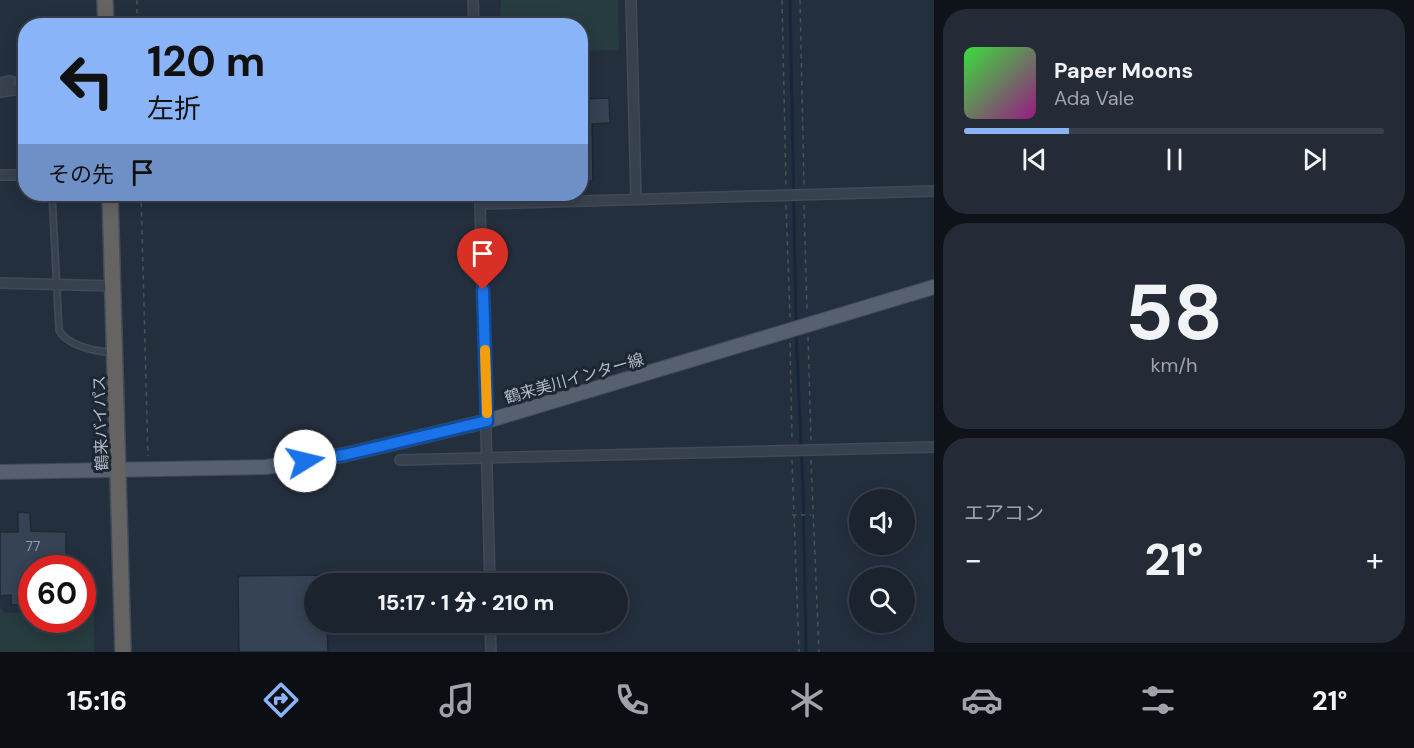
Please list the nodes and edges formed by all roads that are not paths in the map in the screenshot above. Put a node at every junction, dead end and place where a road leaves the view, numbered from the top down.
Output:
1 (105, 0) edge
2 (473, 0) edge
3 (631, 0) edge
4 (105, 18) edge
5 (474, 18) edge
6 (18, 89) tunnel mouth
7 (0, 92) edge
8 (0, 175) edge
9 (18, 175) edge
10 (934, 191) edge
11 (636, 199) junction
12 (52, 201) edge
13 (110, 201) edge
14 (479, 201) edge
15 (574, 201) edge
16 (588, 201) edge
17 (480, 204) junction
18 (0, 283) edge
19 (57, 285) junction
20 (114, 286) junction
21 (934, 287) edge
22 (116, 352) junction
23 (487, 421) junction
24 (934, 447) edge
25 (486, 459) junction
26 (400, 460) dead end
27 (119, 469) junction
28 (0, 472) edge
29 (489, 573) edge
30 (490, 633) edge
31 (123, 652) edge
32 (491, 652) edge

1 - 4 highway
2 - 5 street
3 - 11 street
6 - 7 street
8 - 9 street
10 - 11 street
11 - 16 street
12 - 19 lane
13 - 20 highway, 鶴来バイパス
14 - 17 street
15 - 17 street
17 - 23 street
18 - 19 street
19 - 20 street
19 - 22 lane
20 - 22 highway, 鶴来バイパス
21 - 23 main road, 鶴来美川インター線
22 - 27 highway, 鶴来バイパス
23 - 25 street
23 - 27 main road, 鶴来美川インター線
24 - 25 street
25 - 26 street
25 - 29 street
27 - 28 main road, 鶴来美川インター線
27 - 31 highway, 鶴来バイパス
30 - 32 street

